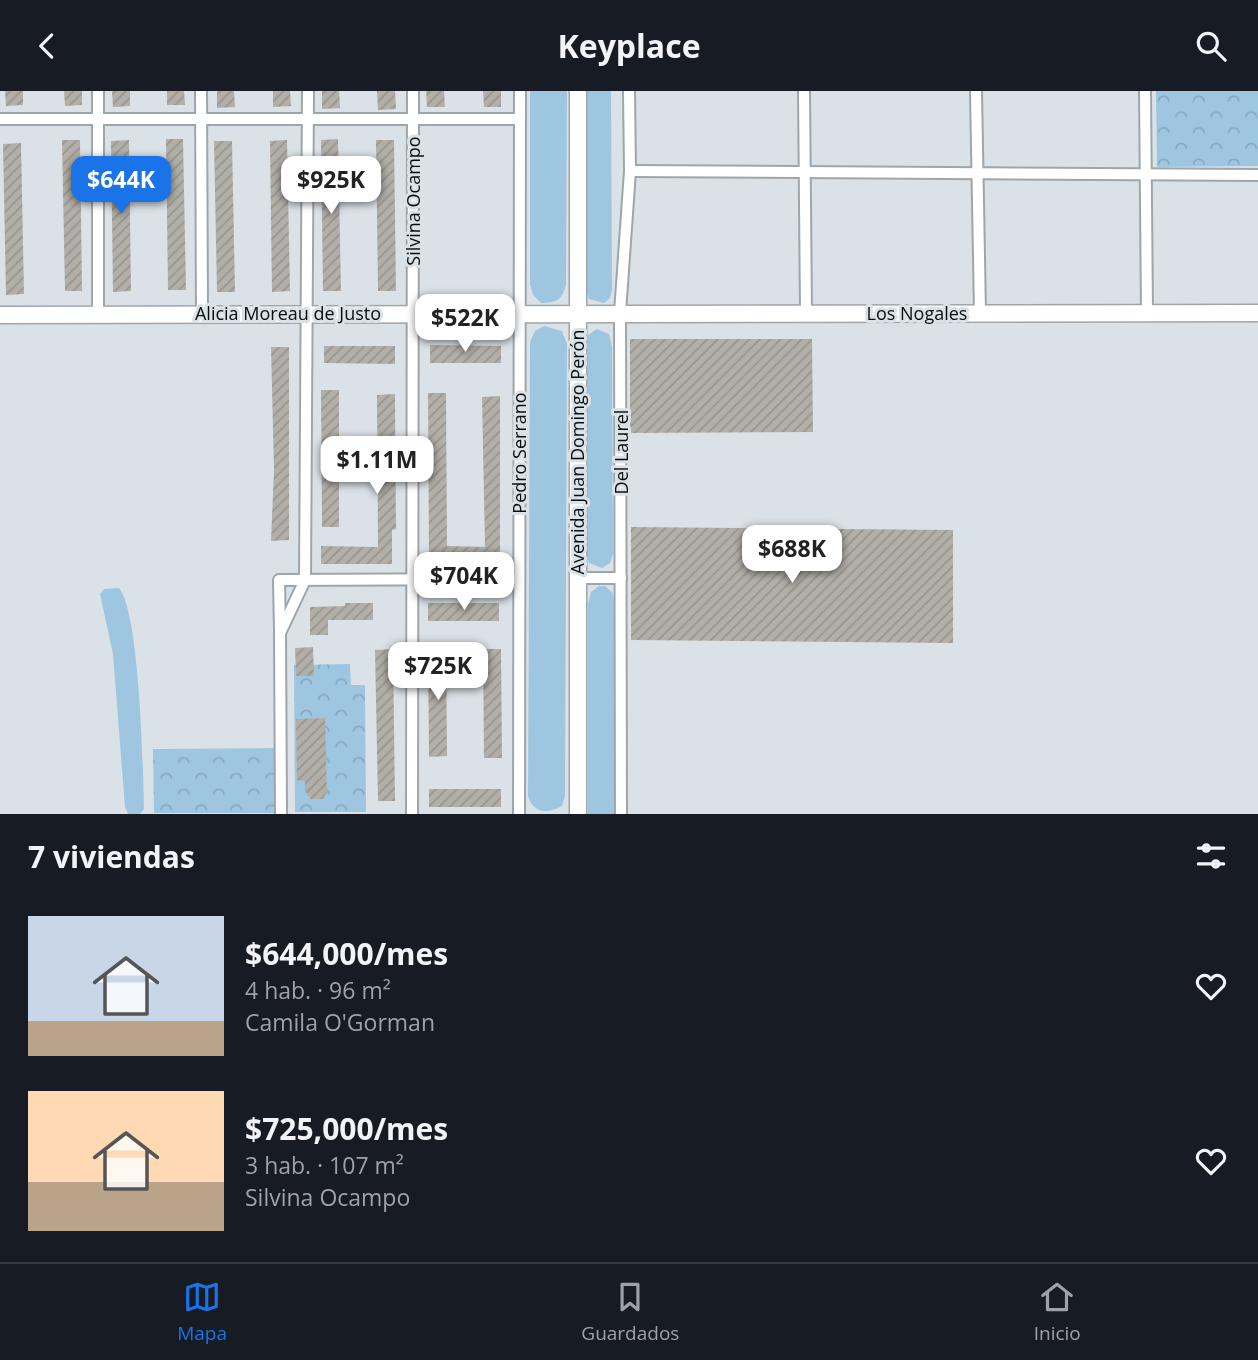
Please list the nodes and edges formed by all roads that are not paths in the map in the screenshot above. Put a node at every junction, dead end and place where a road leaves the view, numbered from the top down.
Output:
1 (98, 91) edge
2 (201, 91) edge
3 (308, 91) edge
4 (413, 91) edge
5 (520, 91) edge
6 (578, 91) edge
7 (629, 91) edge
8 (804, 91) edge
9 (976, 91) edge
10 (1145, 91) edge
11 (0, 119) edge
12 (98, 119) junction
13 (201, 119) junction
14 (308, 119) junction
15 (413, 119) junction
16 (520, 119) junction
17 (630, 171) junction
18 (805, 172) junction
19 (977, 173) junction
20 (1146, 174) junction
21 (1258, 175) edge
22 (307, 313) junction
23 (412, 313) junction
24 (520, 313) junction
25 (620, 313) junction
26 (806, 313) junction
27 (980, 313) junction
28 (1147, 313) junction
29 (1258, 313) edge
30 (98, 314) junction
31 (202, 314) junction
32 (577, 314) junction
33 (0, 315) edge
34 (577, 578) junction
35 (621, 578) junction
36 (519, 579) junction
37 (305, 580) junction
38 (412, 580) junction
39 (280, 633) junction
40 (281, 814) edge
41 (412, 814) edge
42 (519, 814) edge
43 (578, 814) edge
44 (621, 814) edge

1 - 12 street
2 - 13 street
3 - 14 street
4 - 15 street, Silvina Ocampo
5 - 16 street, Pedro Serrano
6 - 32 street, Avenida Juan Domingo Perón
7 - 17 street, Del Laurel
8 - 18 street
9 - 19 street
10 - 20 street
11 - 12 street
12 - 13 street
12 - 30 street
13 - 14 street
13 - 31 street
14 - 15 street
14 - 22 street
15 - 16 street
15 - 23 street, Silvina Ocampo
16 - 24 street, Pedro Serrano
17 - 18 street
17 - 25 street, Del Laurel
18 - 19 street
18 - 26 street
19 - 20 street
19 - 27 street
20 - 21 street
20 - 28 street
22 - 23 street, Alicia Moreau de Justo
22 - 31 street, Alicia Moreau de Justo
22 - 37 street
23 - 24 street, Alicia Moreau de Justo
23 - 38 street, Silvina Ocampo
24 - 32 street, Alicia Moreau de Justo
24 - 36 street, Pedro Serrano
25 - 26 street, Los Nogales
25 - 32 street, Los Nogales
25 - 35 street, Del Laurel
26 - 27 street, Los Nogales
27 - 28 street, Los Nogales
28 - 29 street, Los Nogales
30 - 31 street, Alicia Moreau de Justo
30 - 33 street, Alicia Moreau de Justo
32 - 34 street, Avenida Juan Domingo Perón
34 - 35 street
34 - 43 street, Avenida Juan Domingo Perón
35 - 44 street, Del Laurel
36 - 38 street
36 - 42 street, Pedro Serrano
37 - 38 street
37 - 39 street
37 - 39 street
38 - 41 street, Silvina Ocampo
39 - 40 street

